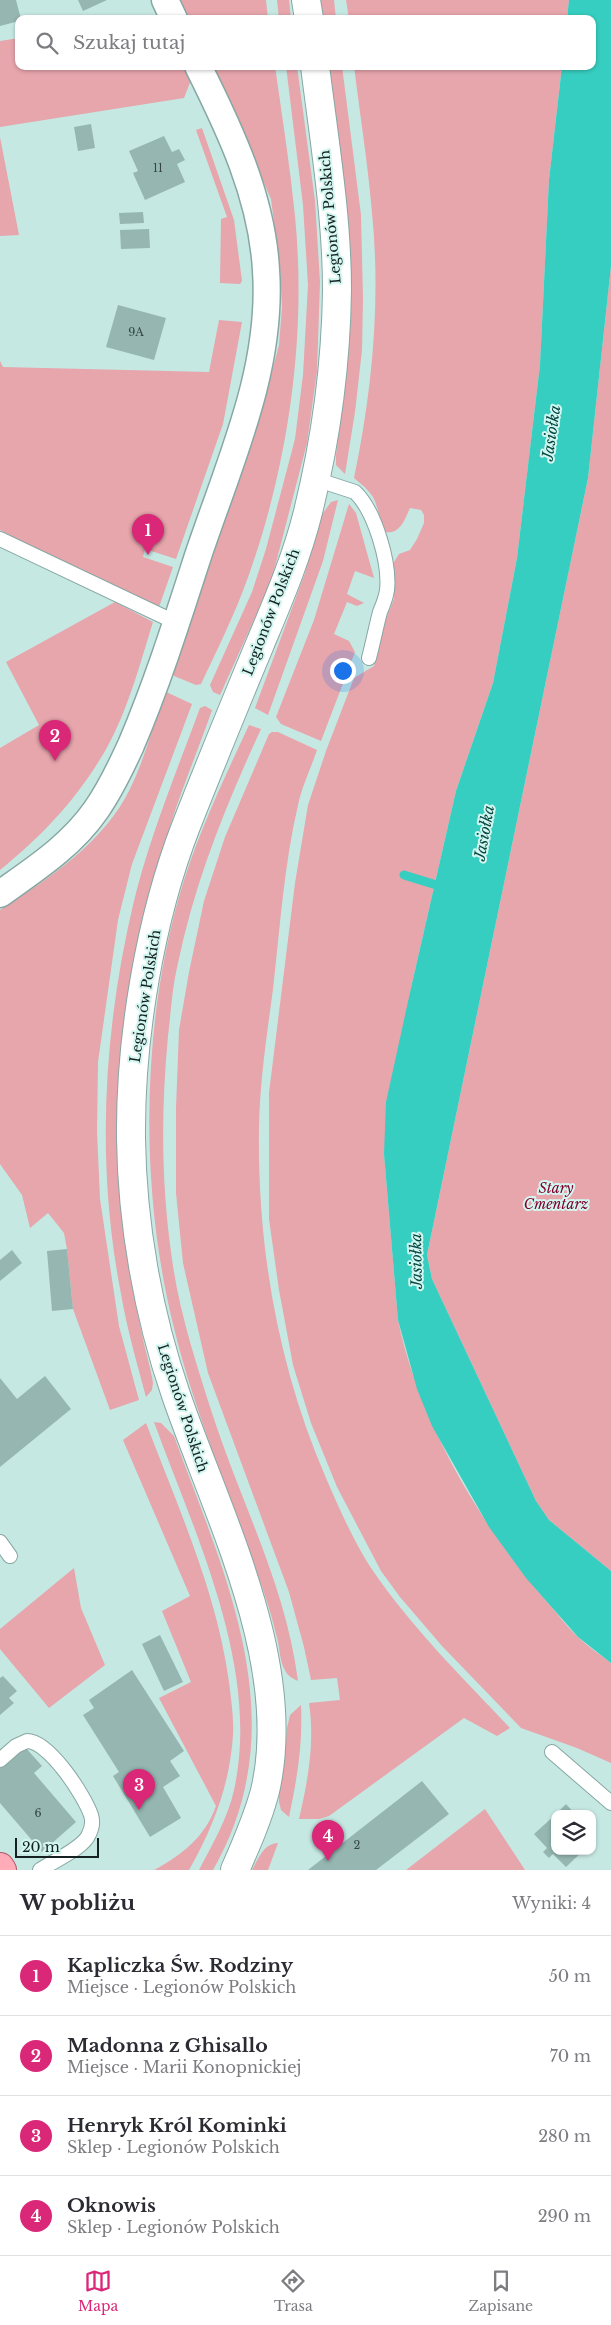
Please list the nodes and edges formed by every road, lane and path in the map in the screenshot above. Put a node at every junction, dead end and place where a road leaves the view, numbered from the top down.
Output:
1 (165, 0) edge
2 (306, 0) edge
3 (172, 15) edge
4 (308, 15) edge
5 (200, 70) edge
6 (315, 70) edge
7 (315, 479) junction
8 (0, 539) edge
9 (177, 623) junction
10 (369, 658) dead end
11 (0, 894) edge
12 (0, 1542) edge
13 (10, 1556) dead end
14 (552, 1752) dead end
15 (0, 1760) edge
16 (611, 1803) edge
17 (0, 1867) edge
18 (2, 1870) edge
19 (40, 1870) edge
20 (235, 1870) edge

1 - 3 street
2 - 4 main road
5 - 9 street
6 - 7 main road, Legionów Polskich
7 - 10 lane
7 - 20 main road, Legionów Polskich
8 - 9 lane
9 - 11 street
12 - 13 lane
14 - 16 lane
15 - 19 lane
17 - 18 main road

